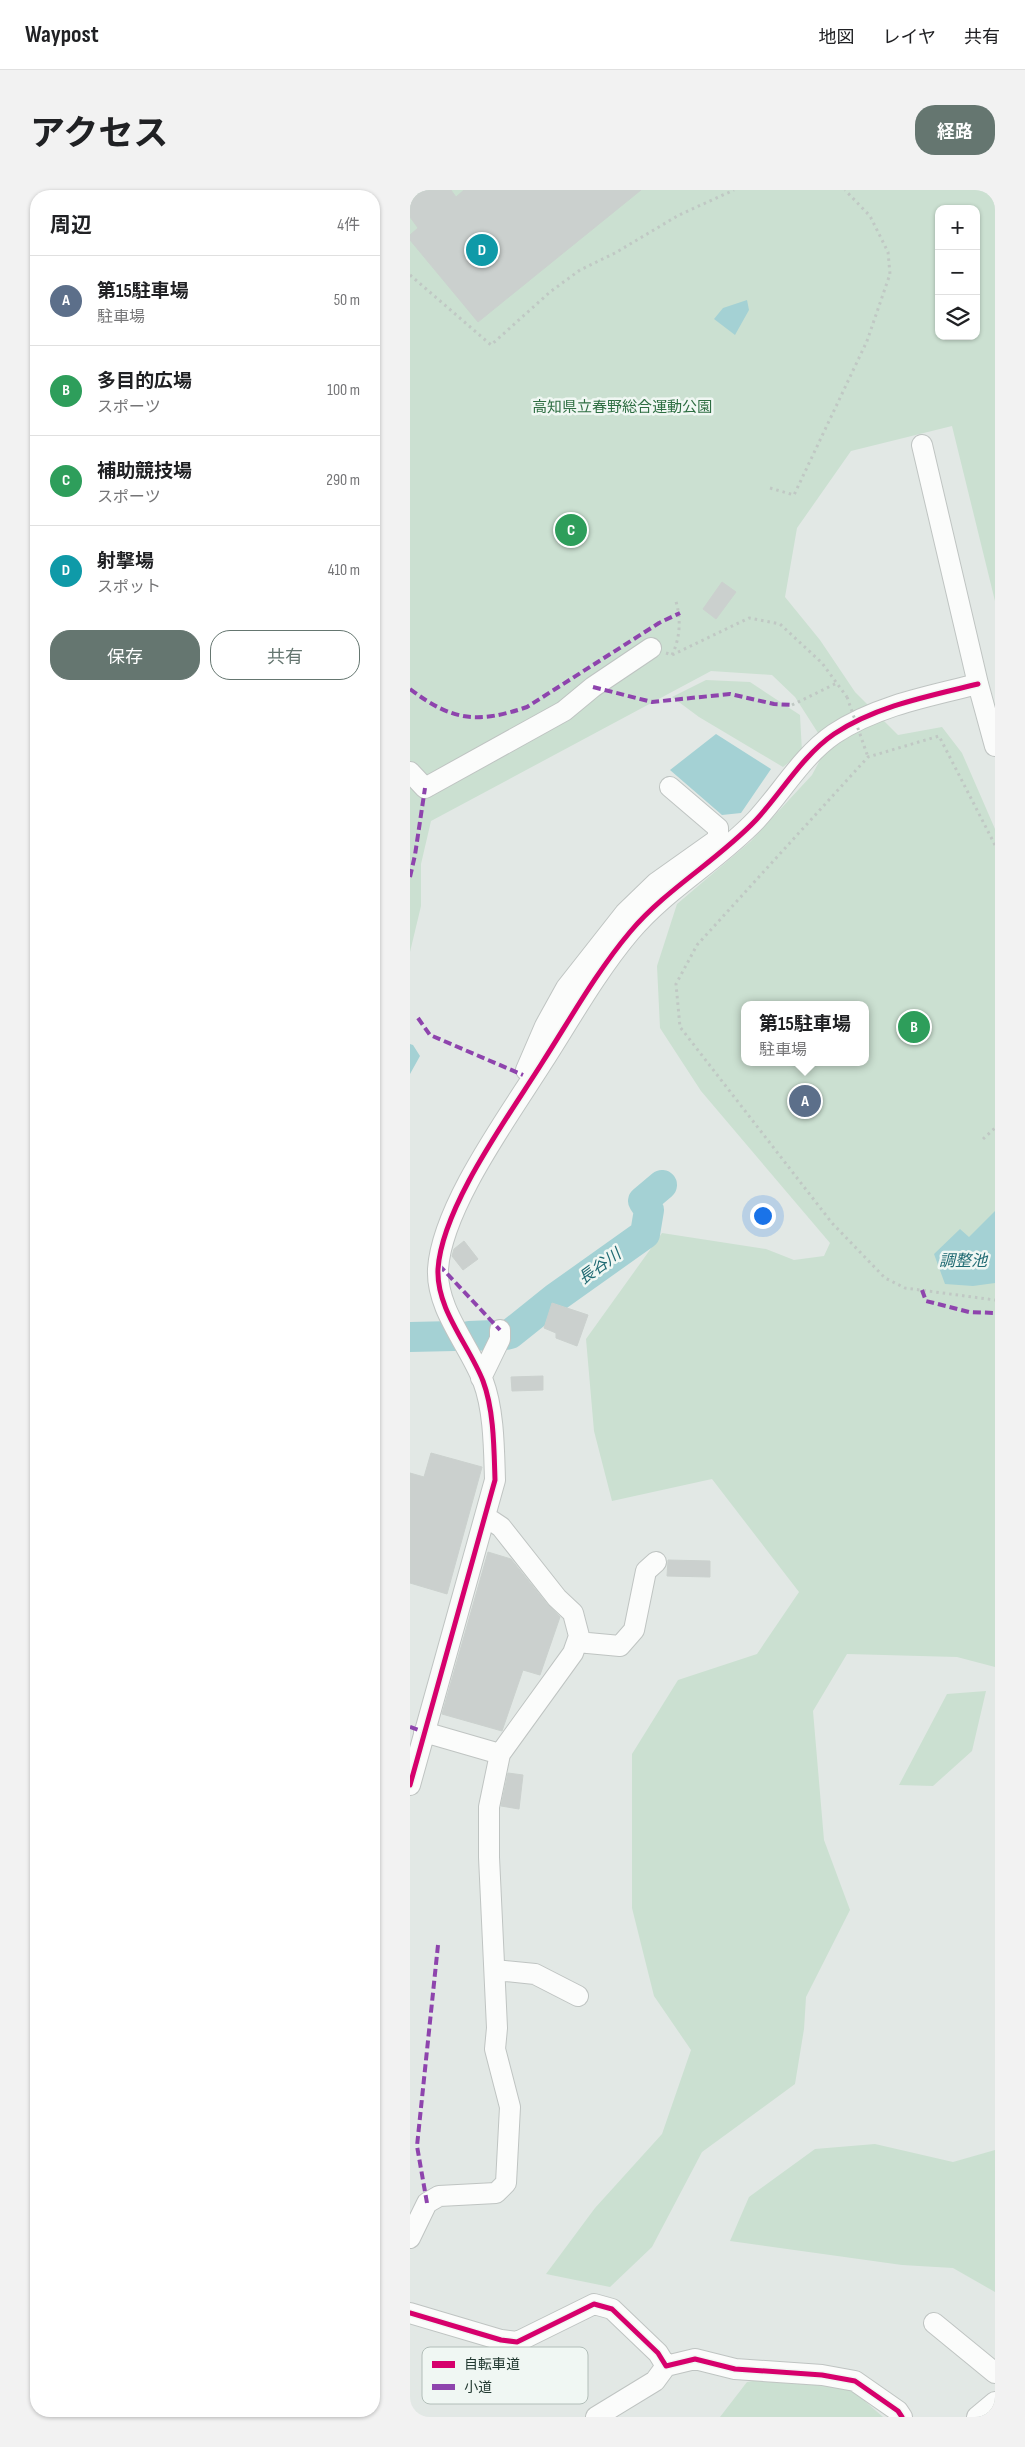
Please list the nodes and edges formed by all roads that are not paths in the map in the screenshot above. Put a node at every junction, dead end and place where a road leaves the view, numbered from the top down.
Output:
1 (922, 445) dead end
2 (651, 648) road end
3 (978, 684) junction
4 (995, 746) edge
5 (410, 772) edge
6 (670, 787) dead end
7 (494, 1140) junction
8 (500, 1330) dead end
9 (481, 1378) junction
10 (486, 1517) junction
11 (656, 1562) dead end
12 (577, 1642) junction
13 (424, 1732) junction
14 (500, 1754) junction
15 (410, 1785) edge
16 (495, 1970) junction
17 (578, 1996) dead end
18 (410, 2238) edge
19 (410, 2313) edge
20 (934, 2324) dead end
21 (666, 2366) junction
22 (995, 2373) edge
23 (995, 2402) edge
24 (596, 2417) edge
25 (902, 2417) edge
26 (977, 2417) edge

1 - 3 street
2 - 5 street
3 - 4 street
3 - 7 street
6 - 7 street
7 - 9 street
8 - 9 street
9 - 10 street
10 - 12 street
10 - 13 street
11 - 12 street
12 - 14 street
13 - 14 street
13 - 15 street
14 - 16 street
16 - 17 street
16 - 18 street
19 - 21 street
20 - 22 street
21 - 24 street
21 - 25 street
23 - 26 street

